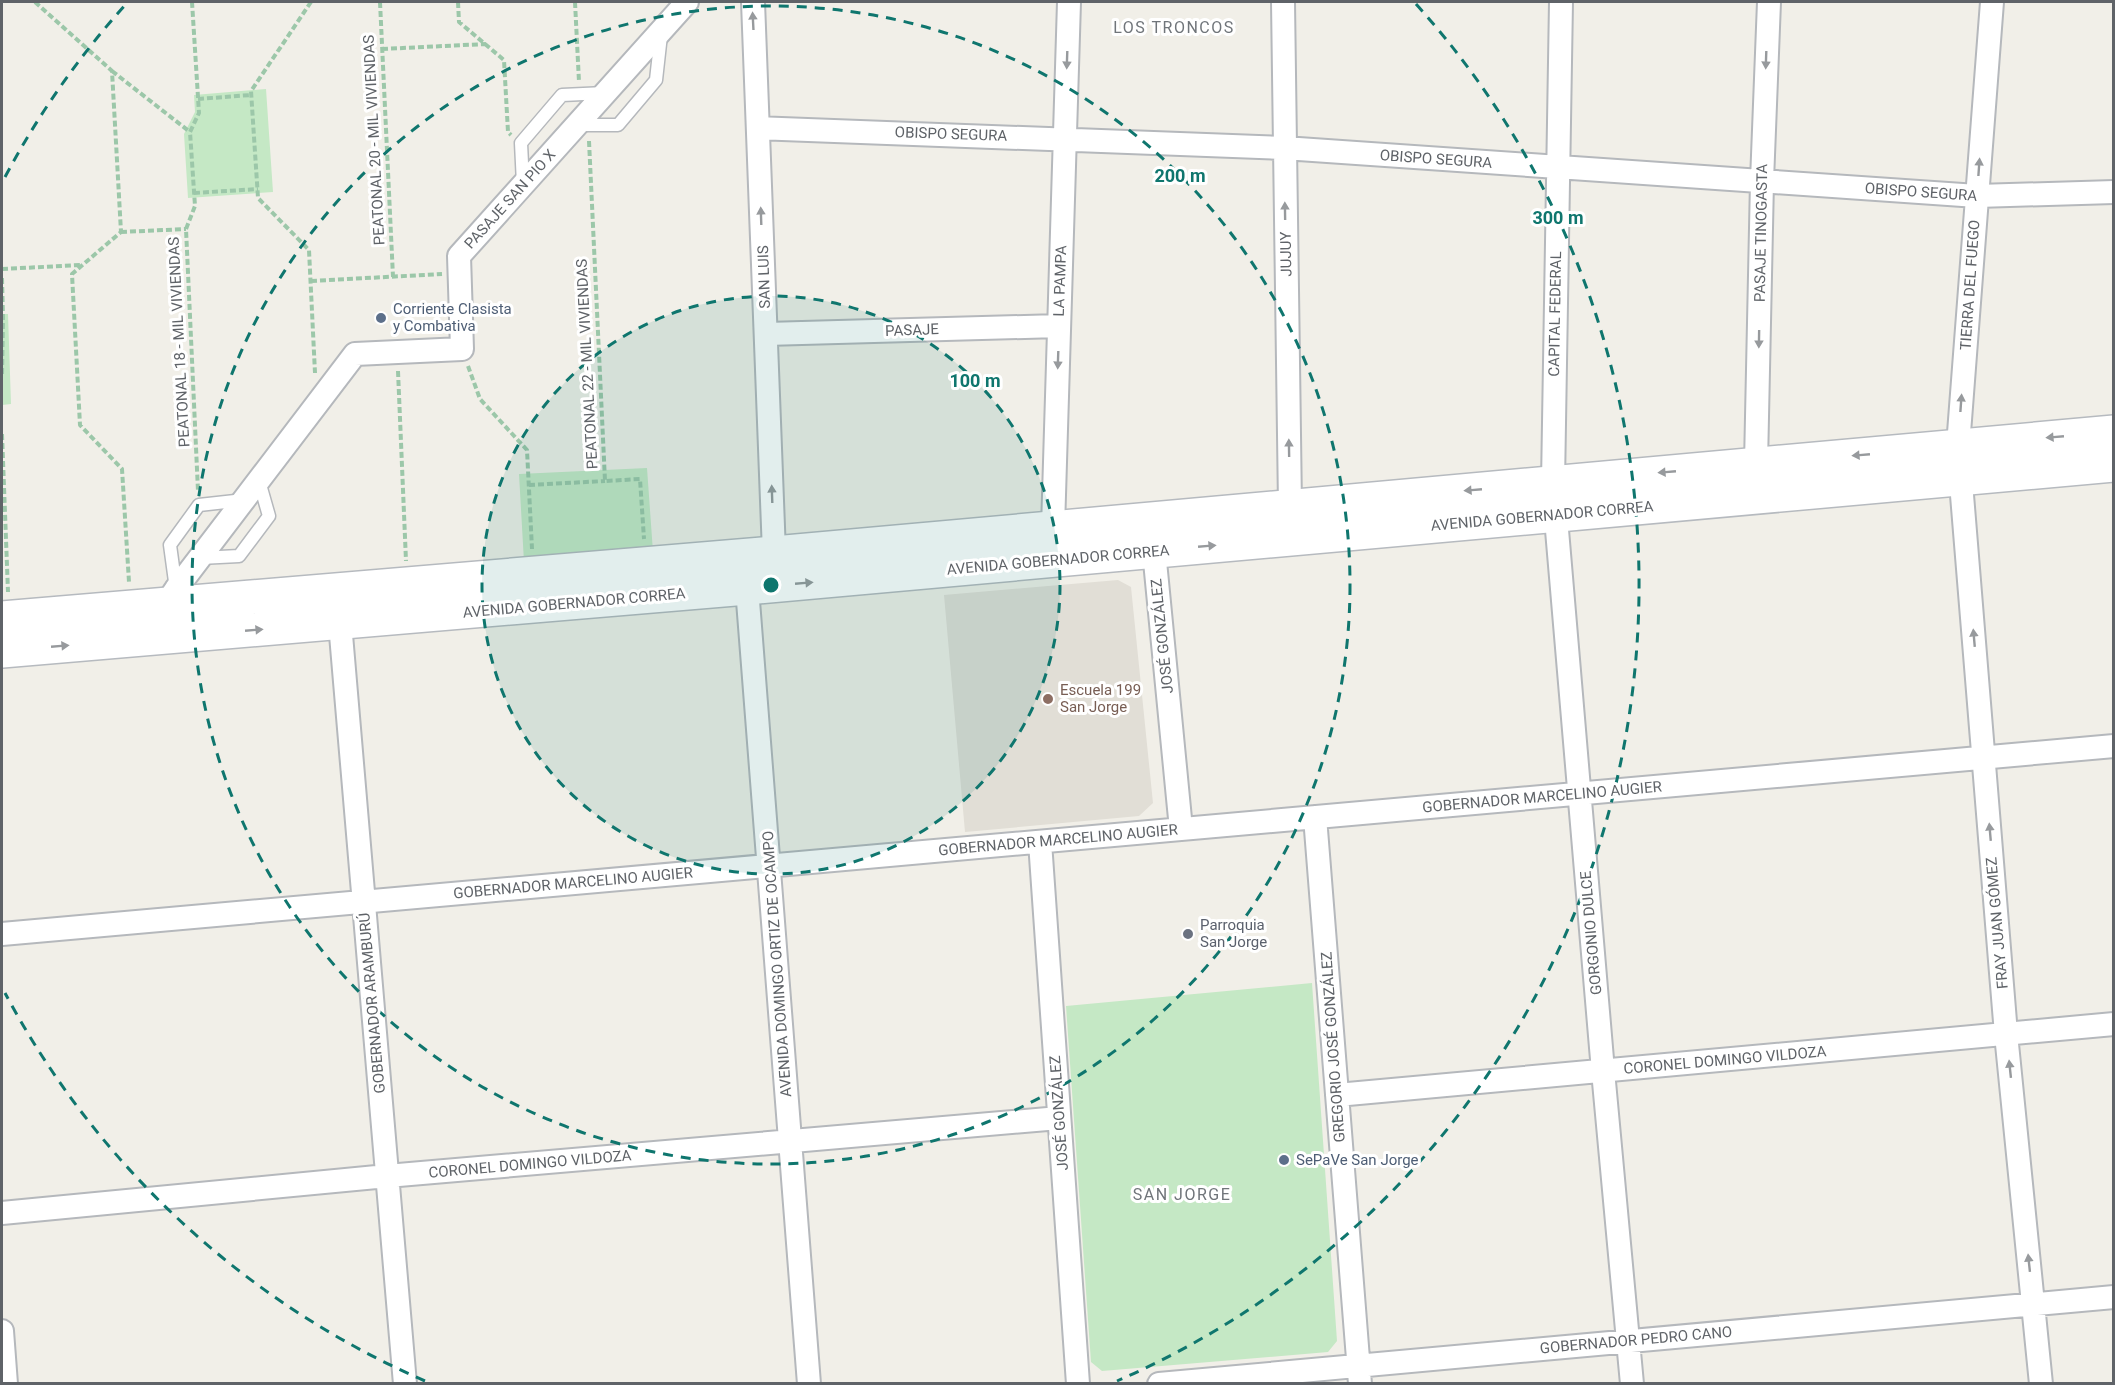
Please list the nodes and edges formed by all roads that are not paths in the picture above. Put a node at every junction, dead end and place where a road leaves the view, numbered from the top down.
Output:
1 (687, 2) edge
2 (753, 2) edge
3 (1069, 2) edge
4 (1283, 2) edge
5 (1561, 2) edge
6 (1768, 2) edge
7 (1992, 2) edge
8 (661, 31) junction
9 (605, 93) junction
10 (582, 125) junction
11 (758, 128) junction
12 (1064, 138) junction
13 (1284, 148) junction
14 (1557, 167) junction
15 (1762, 181) junction
16 (523, 185) junction
17 (2114, 192) edge
18 (1977, 196) junction
19 (1059, 326) junction
20 (766, 334) junction
21 (2114, 432) edge
22 (1959, 462) junction
23 (1756, 464) junction
24 (2114, 465) edge
25 (259, 481) junction
26 (1552, 483) junction
27 (245, 500) junction
28 (1290, 506) junction
29 (1555, 515) junction
30 (1053, 528) junction
31 (1154, 551) junction
32 (774, 553) junction
33 (200, 558) junction
34 (1058, 560) junction
35 (747, 588) junction
36 (170, 597) junction
37 (5, 617) edge
38 (340, 623) junction
39 (148, 639) junction
40 (2, 651) edge
41 (2114, 746) edge
42 (1984, 758) junction
43 (1580, 794) junction
44 (1315, 817) junction
45 (1181, 829) junction
46 (1040, 842) junction
47 (769, 866) junction
48 (364, 902) junction
49 (2, 934) edge
50 (2114, 1024) edge
51 (2006, 1034) junction
52 (1603, 1071) junction
53 (1337, 1095) junction
54 (1059, 1118) junction
55 (790, 1141) junction
56 (387, 1176) junction
57 (2, 1213) edge
58 (2114, 1297) edge
59 (2033, 1305) junction
60 (2, 1331) edge
61 (1628, 1341) junction
62 (1359, 1375) edge
63 (1226, 1380) edge
64 (6, 1383) edge
65 (405, 1383) edge
66 (809, 1383) edge
67 (1078, 1383) edge
68 (1159, 1383) edge
69 (1632, 1383) edge
70 (2041, 1383) edge

1 - 8 street, PASAJE SAN PIO X
11 -> 2 street, SAN LUIS
3 -> 12 street, LA PAMPA
4 - 13 street, JUJUY
5 - 14 street, CAPITAL FEDERAL
6 -> 15 street, PASAJE TINOGASTA
18 -> 7 street, TIERRA DEL FUEGO
8 - 9 street, PASAJE SAN PIO X
8 - 10 lane
9 - 10 street, PASAJE SAN PIO X
9 - 16 lane
10 - 16 street, PASAJE SAN PIO X
11 - 12 street, OBISPO SEGURA
20 -> 11 street, SAN LUIS
12 - 13 street, OBISPO SEGURA
12 - 19 street, LA PAMPA
13 - 14 street, OBISPO SEGURA
28 -> 13 street, JUJUY
14 - 15 street, OBISPO SEGURA
14 - 26 street, CAPITAL FEDERAL
15 - 18 street, OBISPO SEGURA
15 -> 23 street, PASAJE TINOGASTA
16 - 25 street, PASAJE SAN PIO X
17 - 18 street, OBISPO SEGURA
22 -> 18 street, TIERRA DEL FUEGO
19 - 20 street, PASAJE
19 -> 30 street, LA PAMPA
32 -> 20 street, SAN LUIS
21 -> 22 main road, AVENIDA GOBERNADOR CORREA
22 -> 23 main road, AVENIDA GOBERNADOR CORREA
22 - 24 main road, AVENIDA GOBERNADOR CORREA
22 - 29 main road, AVENIDA GOBERNADOR CORREA
42 -> 22 street, FRAY JUAN GÓMEZ
23 -> 26 main road, AVENIDA GOBERNADOR CORREA
25 - 27 street
25 - 33 lane
26 -> 28 main road, AVENIDA GOBERNADOR CORREA
26 - 29 street, GORGONIO DULCE
27 - 33 street
27 - 36 lane
28 - 30 main road, AVENIDA GOBERNADOR CORREA
31 -> 29 main road, AVENIDA GOBERNADOR CORREA
29 - 43 street, GORGONIO DULCE
30 - 32 main road, AVENIDA GOBERNADOR CORREA
30 - 34 street, LA PAMPA
31 - 34 main road, AVENIDA GOBERNADOR CORREA
31 - 45 street, JOSÉ GONZÁLEZ
32 - 35 street
32 - 36 main road, AVENIDA GOBERNADOR CORREA
33 - 36 street
35 -> 34 main road, AVENIDA GOBERNADOR CORREA
35 - 38 main road, AVENIDA GOBERNADOR CORREA
35 - 47 street, AVENIDA DOMINGO ORTIZ DE OCAMPO
36 - 37 main road, AVENIDA GOBERNADOR CORREA
36 - 39 street
39 -> 38 main road, AVENIDA GOBERNADOR CORREA
38 - 48 street, GOBERNADOR ARAMBURÚ
40 -> 39 main road, AVENIDA GOBERNADOR CORREA
41 - 42 street, GOBERNADOR MARCELINO AUGIER
42 - 43 street, GOBERNADOR MARCELINO AUGIER
51 -> 42 street, FRAY JUAN GÓMEZ
43 - 44 street, GOBERNADOR MARCELINO AUGIER
43 - 52 street, GORGONIO DULCE
44 - 45 street, GOBERNADOR MARCELINO AUGIER
44 - 53 street, GREGORIO JOSÉ GONZÁLEZ
45 - 46 street, GOBERNADOR MARCELINO AUGIER
46 - 47 street, GOBERNADOR MARCELINO AUGIER
46 - 54 street, JOSÉ GONZÁLEZ
47 - 48 street, GOBERNADOR MARCELINO AUGIER
47 - 55 street, AVENIDA DOMINGO ORTIZ DE OCAMPO
48 - 49 street, GOBERNADOR MARCELINO AUGIER
48 - 56 street, GOBERNADOR ARAMBURÚ
50 - 51 street, CORONEL DOMINGO VILDOZA
51 - 52 street, CORONEL DOMINGO VILDOZA
59 -> 51 street, FRAY JUAN GÓMEZ
52 - 53 street, CORONEL DOMINGO VILDOZA
52 - 61 street, GORGONIO DULCE
53 - 62 street, GREGORIO JOSÉ GONZÁLEZ
54 - 55 street, CORONEL DOMINGO VILDOZA
54 - 67 street, JOSÉ GONZÁLEZ
55 - 56 street, CORONEL DOMINGO VILDOZA
55 - 66 street, AVENIDA DOMINGO ORTIZ DE OCAMPO
56 - 57 street, CORONEL DOMINGO VILDOZA
56 - 65 street, GOBERNADOR ARAMBURÚ
58 - 59 street, GOBERNADOR PEDRO CANO
59 - 61 street, GOBERNADOR PEDRO CANO
59 - 70 street, FRAY JUAN GÓMEZ
60 - 64 street
61 - 62 street, GOBERNADOR PEDRO CANO
61 - 69 street, GORGONIO DULCE
62 - 63 street, GOBERNADOR PEDRO CANO
63 - 68 street, GOBERNADOR PEDRO CANO

